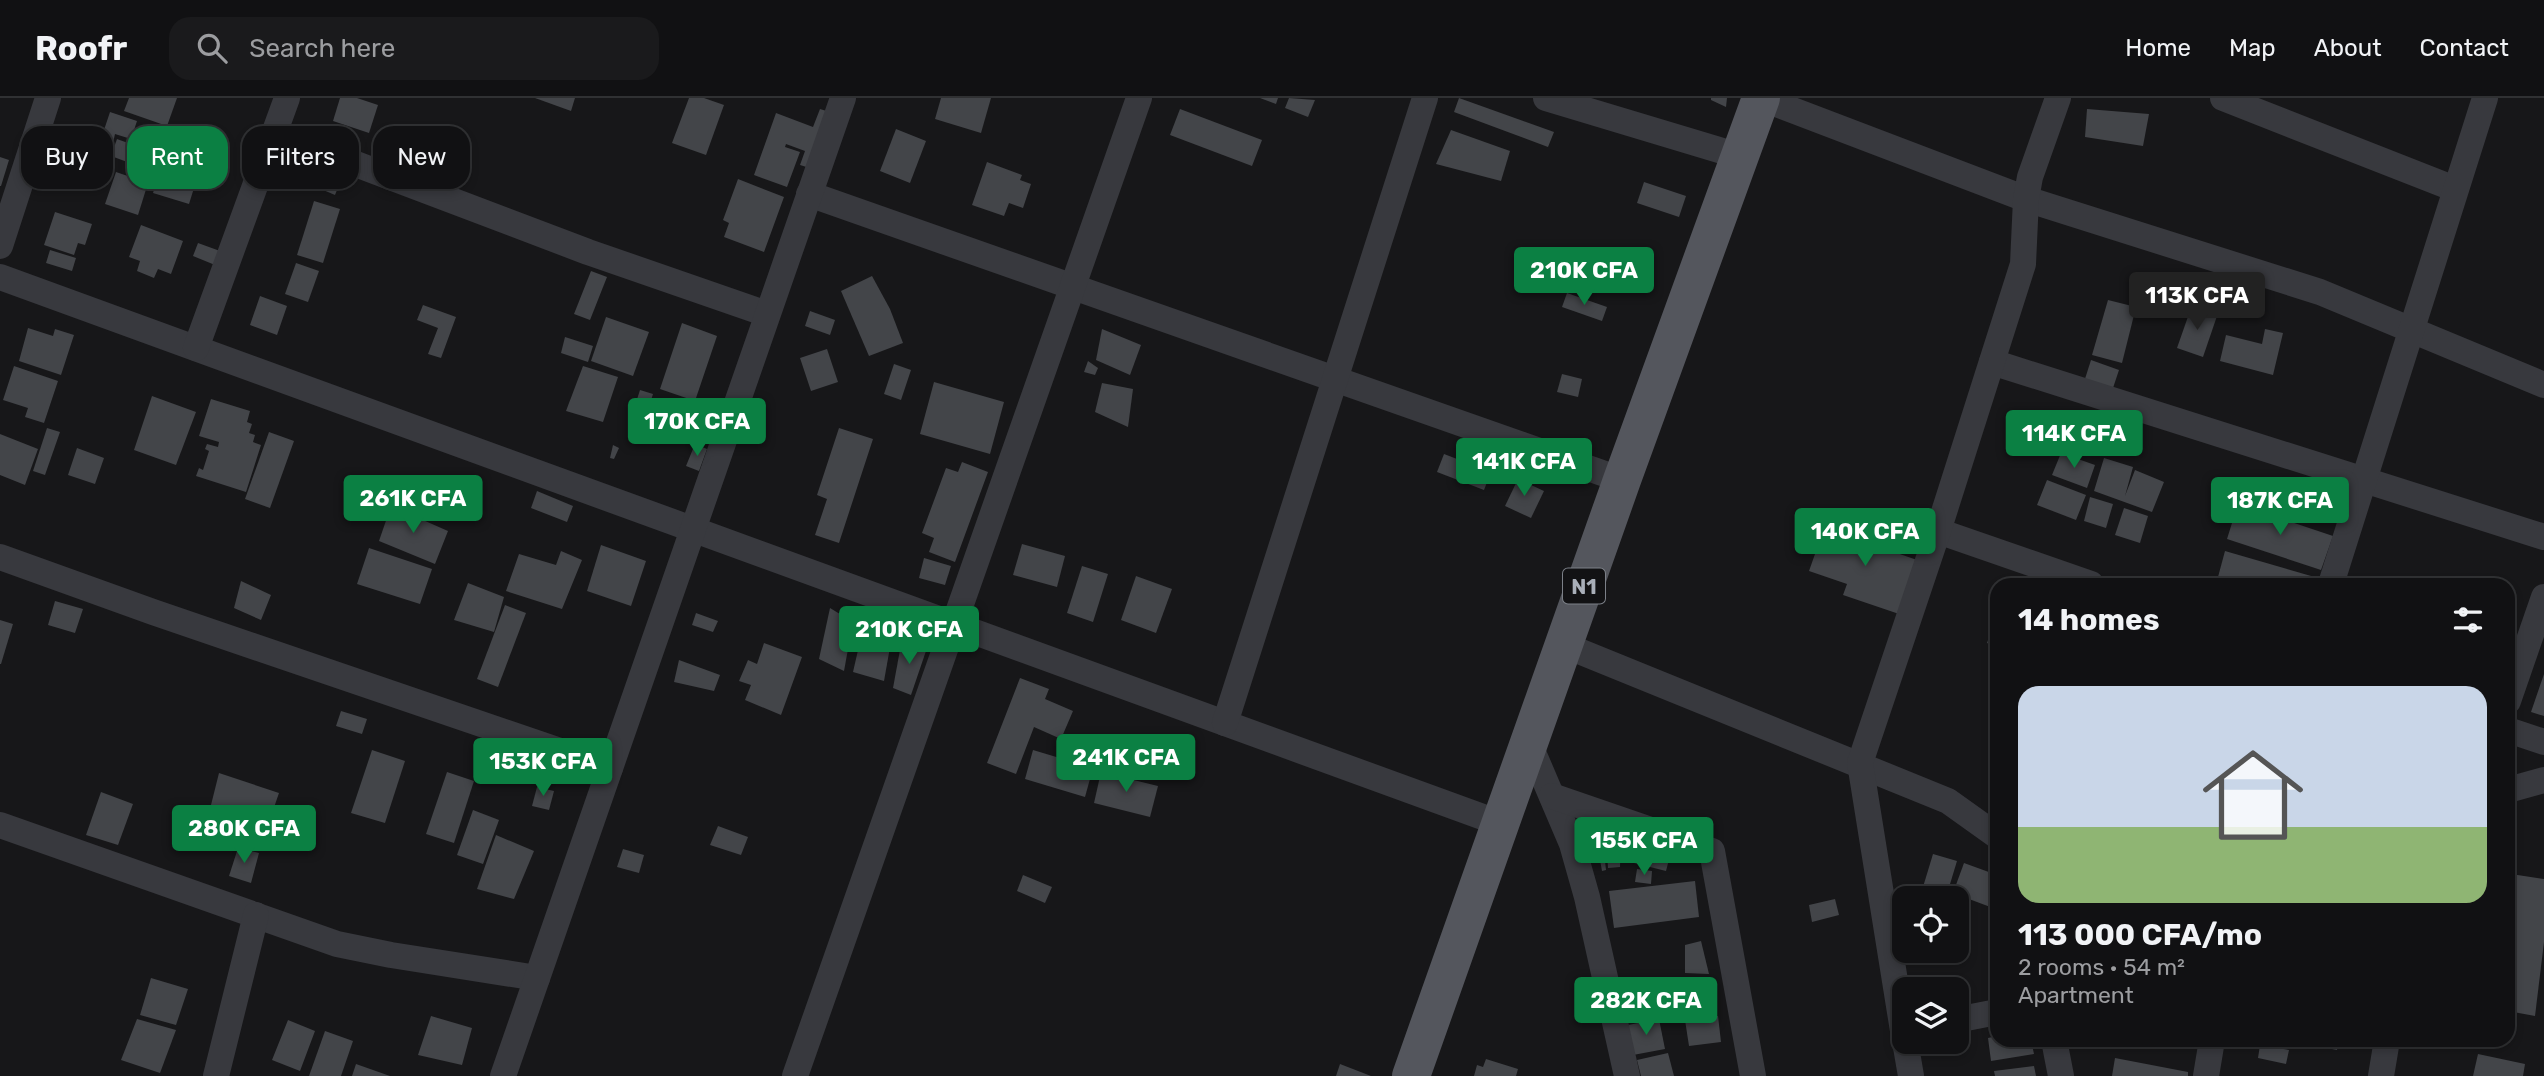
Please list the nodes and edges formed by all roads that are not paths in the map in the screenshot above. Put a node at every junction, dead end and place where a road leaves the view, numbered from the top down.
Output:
1 (48, 98) edge
2 (287, 98) edge
3 (843, 98) edge
4 (1139, 98) edge
5 (1425, 98) edge
6 (1546, 98) edge
7 (1761, 98) edge
8 (2058, 98) edge
9 (2222, 98) edge
10 (2484, 98) edge
11 (277, 126) edge
12 (1739, 156) junction
13 (359, 165) edge
14 (254, 189) edge
15 (2455, 189) junction
16 (809, 194) junction
17 (2026, 199) junction
18 (0, 246) edge
19 (0, 277) edge
20 (1074, 288) junction
21 (768, 314) junction
22 (2410, 329) junction
23 (196, 348) junction
24 (1992, 362) junction
25 (1335, 379) junction
26 (2544, 385) edge
27 (1622, 481) junction
28 (2365, 481) junction
29 (693, 529) junction
30 (1938, 531) junction
31 (2544, 537) edge
32 (0, 557) edge
33 (2074, 578) edge
34 (2333, 578) edge
35 (2544, 597) edge
36 (954, 625) junction
37 (1563, 645) junction
38 (2515, 681) edge
39 (1225, 723) junction
40 (2515, 732) edge
41 (2544, 742) edge
42 (1529, 743) junction
43 (1860, 763) junction
44 (610, 768) junction
45 (2544, 780) edge
46 (2515, 788) edge
47 (1552, 796) junction
48 (1502, 824) junction
49 (0, 825) edge
50 (1990, 831) edge
51 (256, 915) junction
52 (1895, 977) edge
53 (537, 978) junction
54 (1990, 1013) edge
55 (1969, 1017) edge
56 (2055, 1047) edge
57 (2211, 1047) edge
58 (2386, 1047) edge
59 (1907, 1054) edge
60 (216, 1076) edge
61 (503, 1076) edge
62 (795, 1076) edge
63 (1411, 1076) edge
64 (1627, 1076) edge
65 (1753, 1076) edge
66 (1911, 1076) edge
67 (2061, 1076) edge
68 (2206, 1076) edge
69 (2381, 1076) edge

1 - 18 street
2 - 11 street
3 - 16 street
4 - 20 street
5 - 25 street
6 - 12 street
7 - 12 main road, N1
7 - 17 street
8 - 17 street
9 - 15 street
10 - 15 street
12 - 27 main road, N1
13 - 21 street
14 - 23 street
15 - 22 street
16 - 20 street
16 - 21 street
17 - 22 street
17 - 24 street
19 - 23 street
20 - 25 street
20 - 36 street
21 - 29 street
22 - 26 street
22 - 28 street
23 - 29 street
24 - 28 street
24 - 30 street
25 - 27 street
25 - 39 street
27 - 37 main road, N1
28 - 31 street
28 - 34 street
29 - 36 street
29 - 44 street
30 - 33 street
30 - 43 street
32 - 44 street
35 - 38 street
36 - 39 street
36 - 62 street
37 - 42 main road, N1
37 - 43 street
39 - 48 street
40 - 41 street
42 - 47 street
42 - 48 main road, N1
43 - 50 street
43 - 52 street
44 - 53 street
45 - 46 street
47 - 64 street
47 - 65 street
48 - 63 main road, N1
49 - 51 street
51 - 53 street
51 - 60 street
53 - 61 street
54 - 55 street
56 - 67 street
57 - 68 street
58 - 69 street
59 - 66 street

